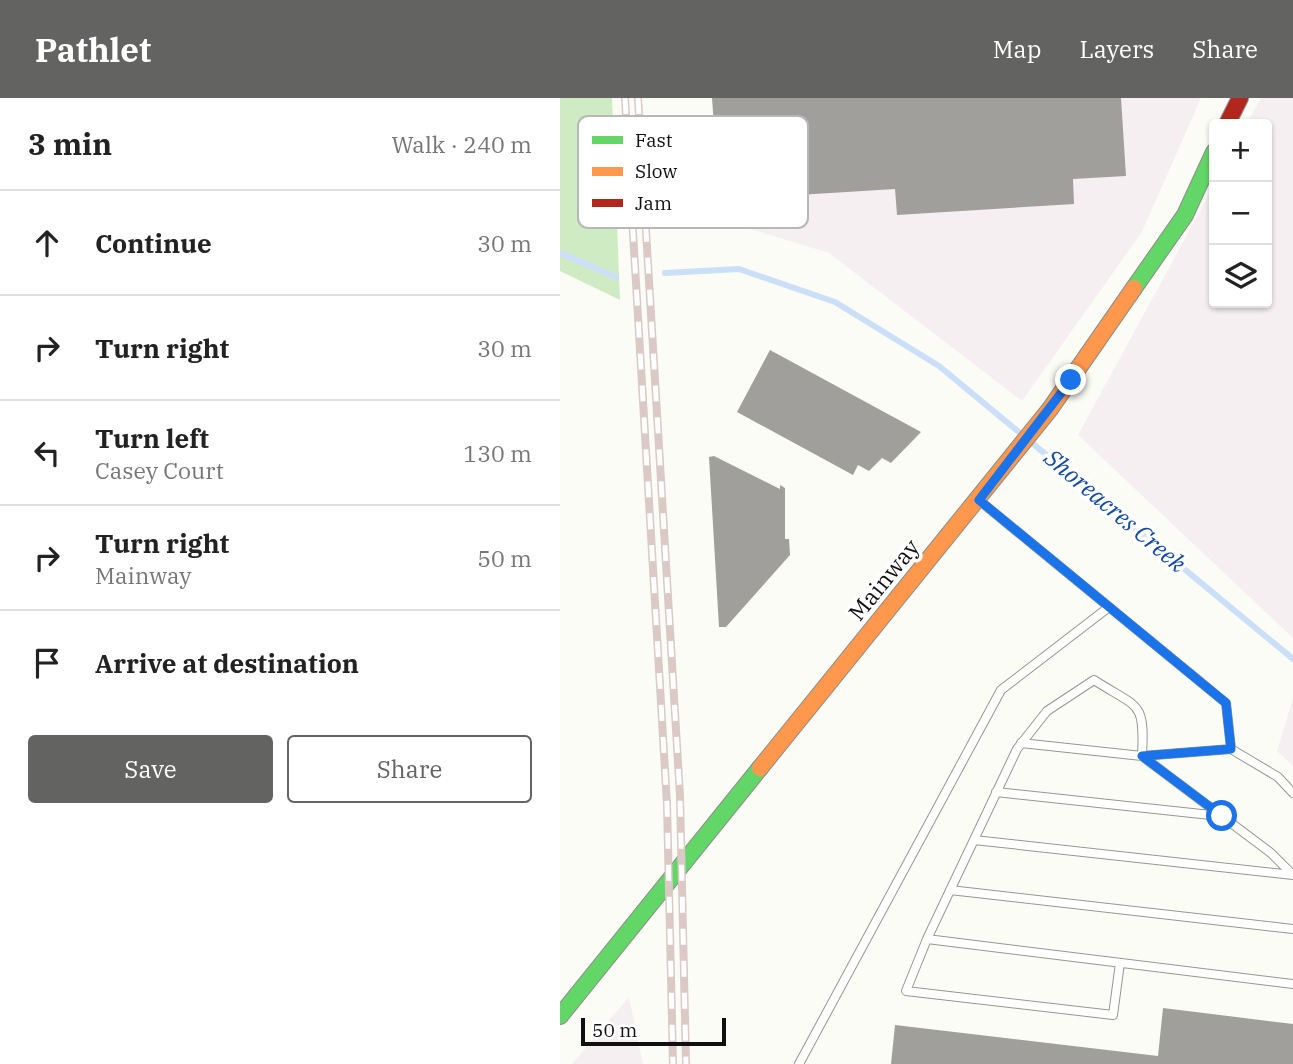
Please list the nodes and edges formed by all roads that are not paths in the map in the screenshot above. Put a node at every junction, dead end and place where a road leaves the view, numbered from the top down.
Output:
1 (1240, 98) edge
2 (1230, 119) edge
3 (1209, 163) edge
4 (979, 500) junction
5 (1109, 607) junction
6 (1021, 743) junction
7 (1231, 749) junction
8 (1142, 756) junction
9 (996, 792) junction
10 (1293, 793) edge
11 (1222, 816) junction
12 (974, 840) junction
13 (1293, 875) edge
14 (950, 890) junction
15 (1293, 929) edge
16 (927, 939) junction
17 (1120, 963) junction
18 (1293, 984) edge
19 (560, 1016) edge
20 (799, 1064) edge

1 - 2 street
3 - 4 street, Mainway
4 - 5 lane
4 - 19 street, Mainway
5 - 7 lane
5 - 20 lane
6 - 8 lane
6 - 8 lane
6 - 9 lane
7 - 8 lane
7 - 10 lane
8 - 11 lane
9 - 11 lane
9 - 12 lane
11 - 13 lane
12 - 13 lane
12 - 14 lane
14 - 15 lane
14 - 16 lane
16 - 17 lane
16 - 17 lane
17 - 18 lane

